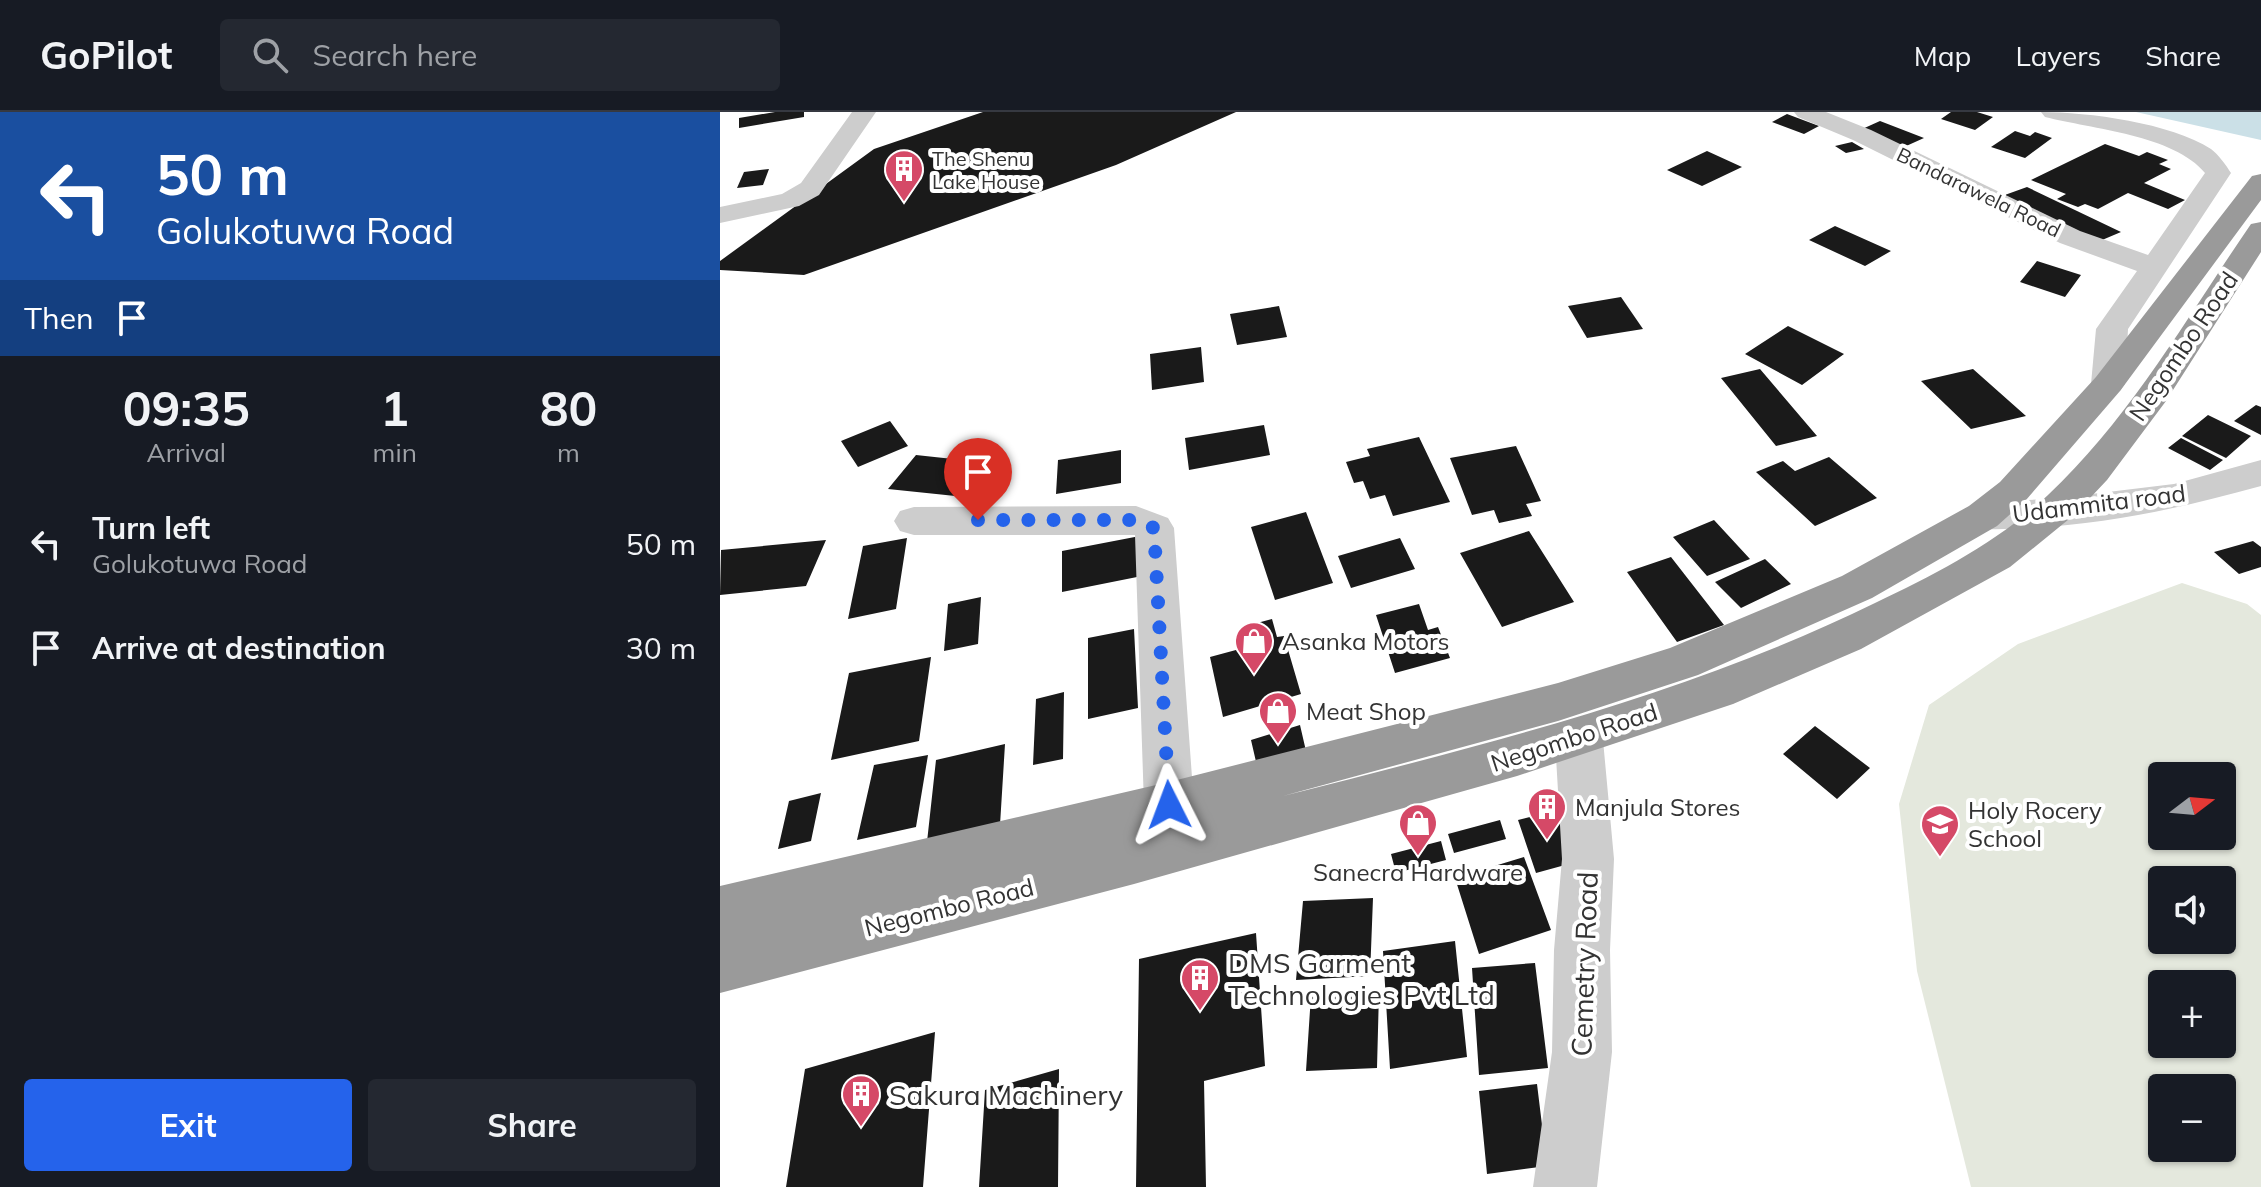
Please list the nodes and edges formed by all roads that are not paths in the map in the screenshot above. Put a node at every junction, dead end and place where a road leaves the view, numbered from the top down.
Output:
1 (864, 112) edge
2 (1806, 112) edge
3 (2053, 112) edge
4 (2261, 182) edge
5 (720, 215) edge
6 (2261, 230) edge
7 (2153, 267) junction
8 (2108, 384) junction
9 (2261, 473) edge
10 (2050, 513) junction
11 (1983, 516) junction
12 (914, 521) dead end
13 (1579, 740) junction
14 (1169, 805) junction
15 (720, 913) edge
16 (720, 965) edge
17 (1565, 1187) edge

1 - 5 street
2 - 7 street, Bandarawela Road
3 - 7 street
4 - 8 highway, Negombo Road
6 - 10 highway, Negombo Road
7 - 8 street
8 - 11 highway, Negombo Road
9 - 10 street, Udammita road
10 - 11 street, Udammita road
10 - 13 highway, Negombo Road
11 - 14 highway, Negombo Road
12 - 14 street
13 - 16 highway, Negombo Road
13 - 17 street, Cemetry Road
14 - 15 highway, Negombo Road

